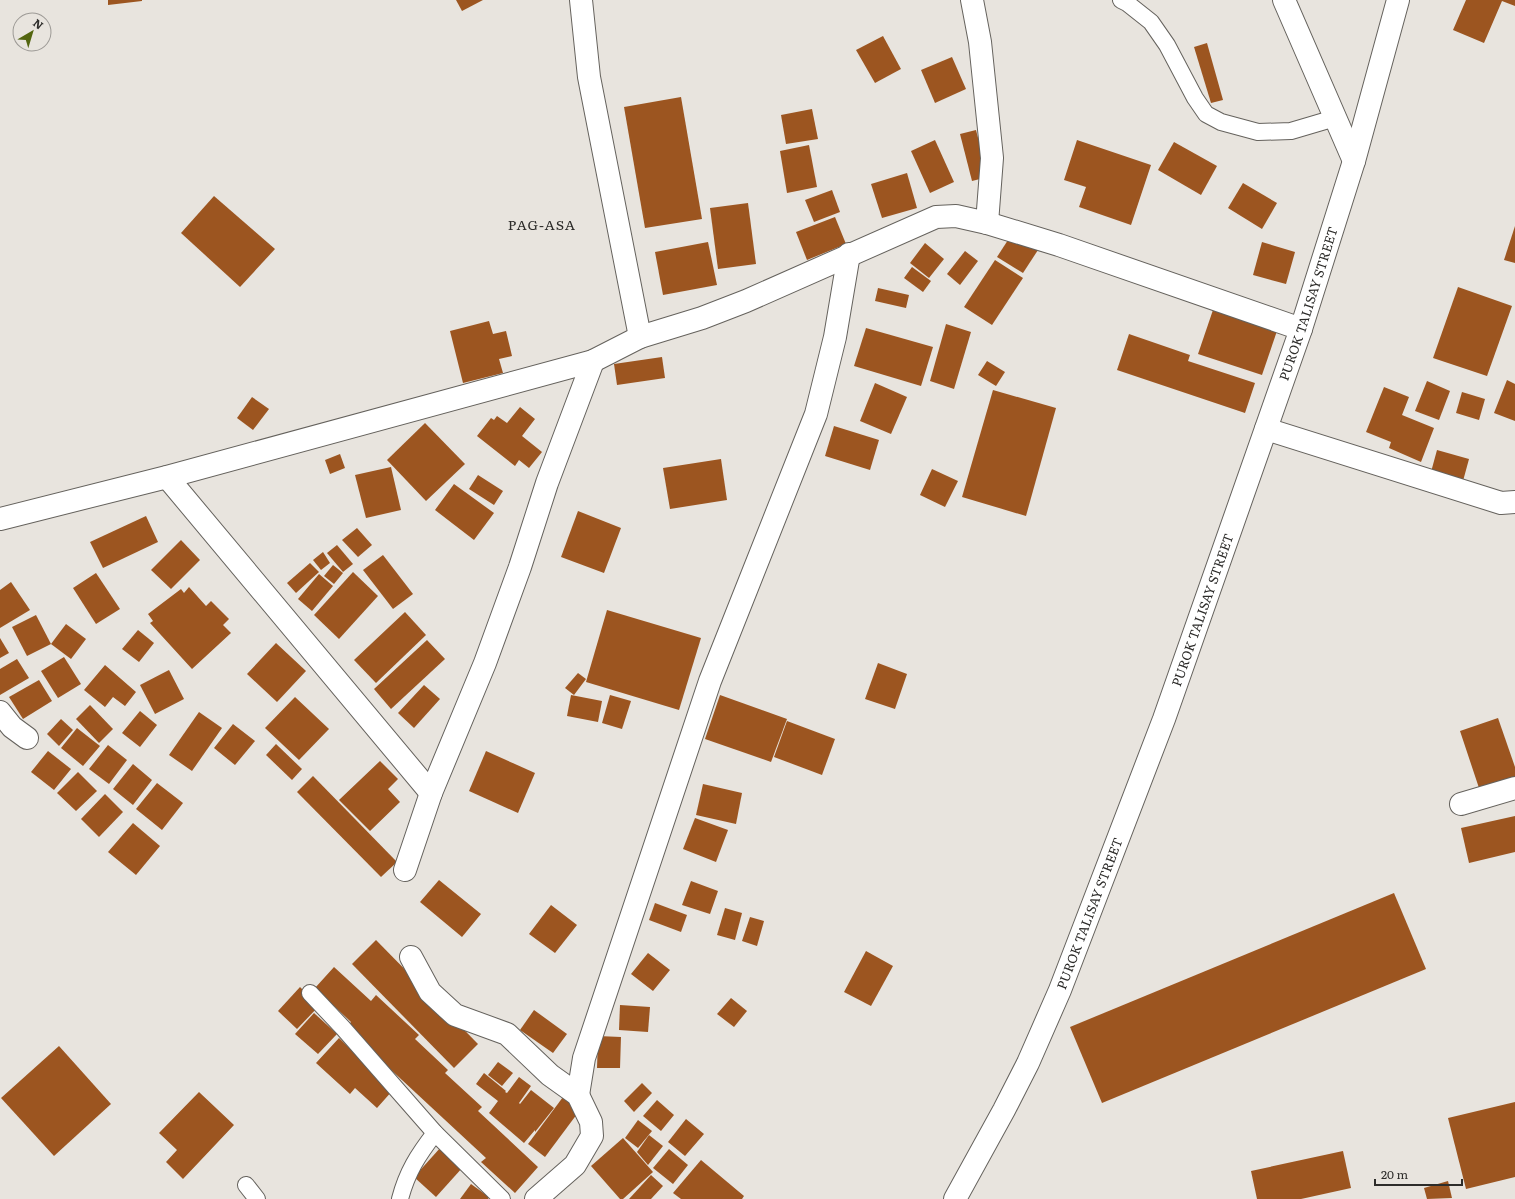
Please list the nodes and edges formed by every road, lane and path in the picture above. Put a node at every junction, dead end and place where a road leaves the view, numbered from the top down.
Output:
1 (581, 0) edge
2 (972, 0) edge
3 (1121, 0) edge
4 (1284, 0) edge
5 (1398, 0) edge
6 (1335, 118) junction
7 (1354, 161) junction
8 (988, 223) junction
9 (849, 254) junction
10 (1301, 329) junction
11 (640, 337) junction
12 (593, 361) junction
13 (1266, 429) junction
14 (167, 477) junction
15 (1515, 502) edge
16 (0, 519) edge
17 (0, 712) edge
18 (27, 738) dead end
19 (1515, 788) edge
20 (431, 792) junction
21 (1461, 804) dead end
22 (405, 870) dead end
23 (411, 957) dead end
24 (310, 993) dead end
25 (578, 1095) junction
26 (435, 1133) junction
27 (246, 1185) dead end
28 (257, 1199) edge
29 (400, 1199) edge
30 (502, 1199) edge
31 (536, 1199) edge
32 (955, 1199) edge

1 - 11 street
2 - 8 street
3 - 6 lane
4 - 6 street
5 - 7 street, PUROK TALISAY STREET
6 - 7 street
7 - 10 street, PUROK TALISAY STREET
8 - 9 street
8 - 10 street
9 - 11 street
9 - 25 street
10 - 13 street, PUROK TALISAY STREET
11 - 12 street
12 - 14 street
12 - 20 street
13 - 15 street
13 - 32 street, PUROK TALISAY STREET
14 - 16 street
14 - 20 street
17 - 18 street
19 - 21 street
20 - 22 street
23 - 25 street
24 - 26 lane
25 - 31 street
26 - 29 lane
26 - 30 lane
27 - 28 lane

